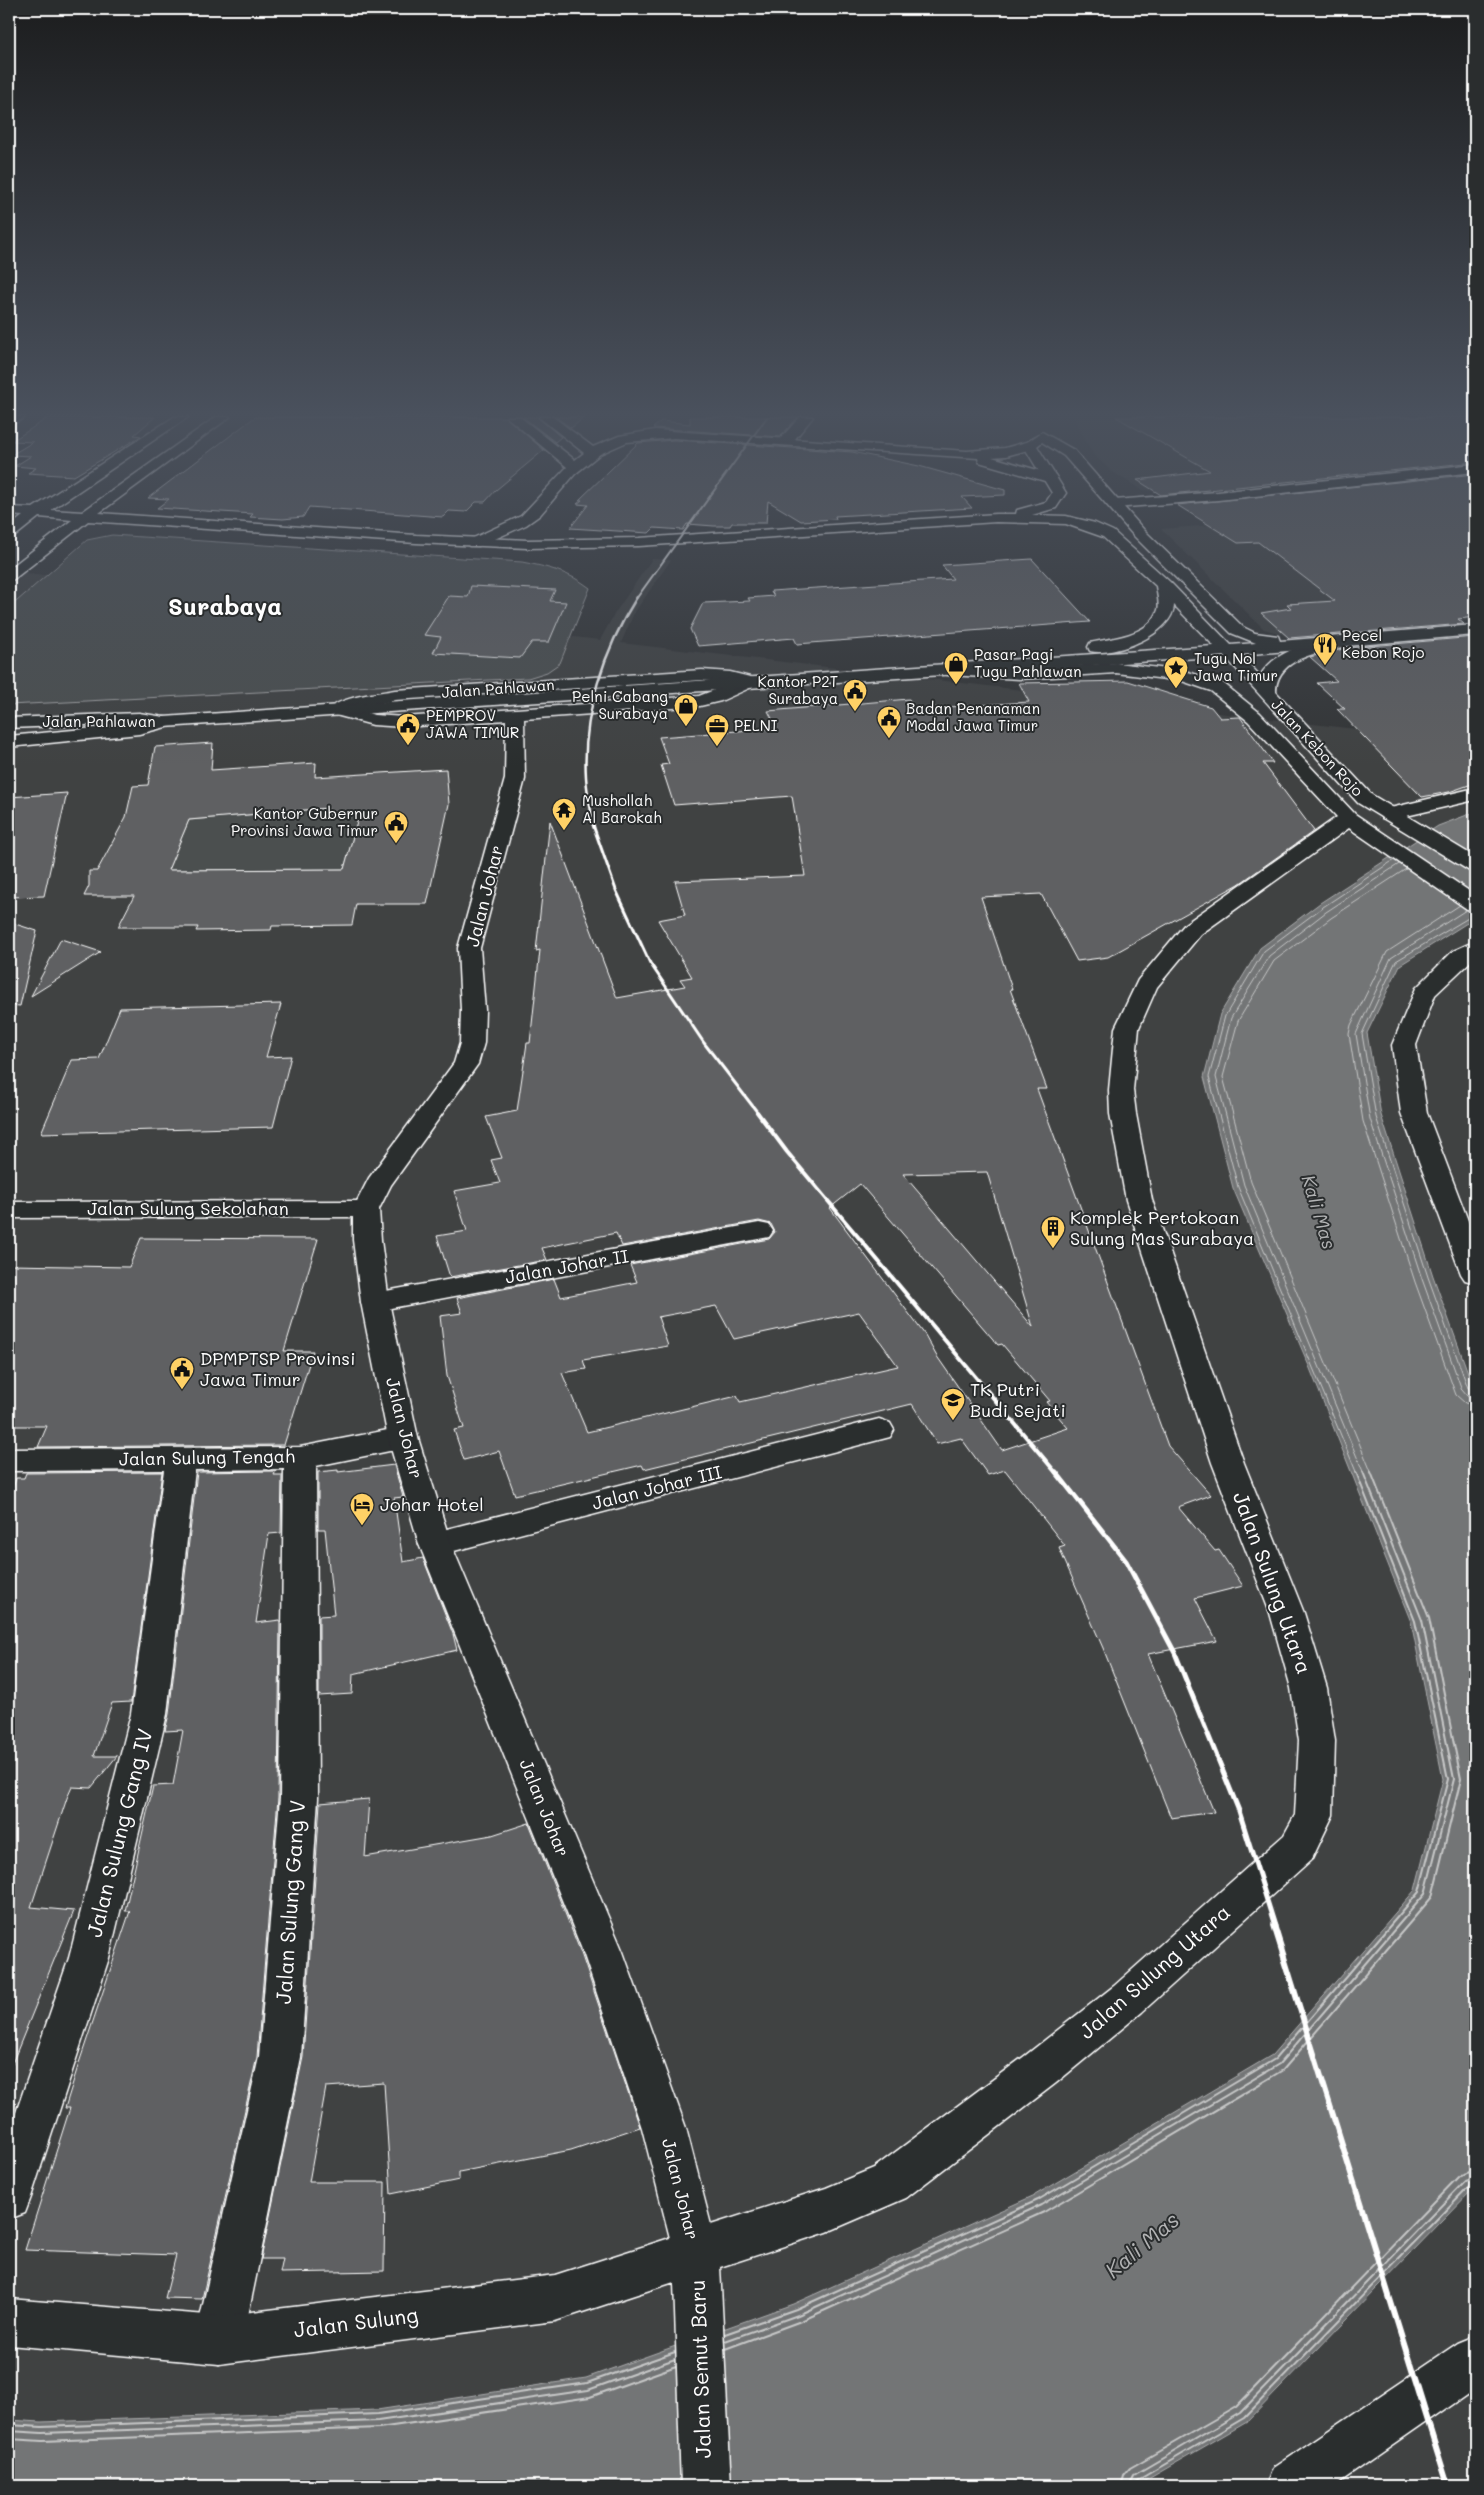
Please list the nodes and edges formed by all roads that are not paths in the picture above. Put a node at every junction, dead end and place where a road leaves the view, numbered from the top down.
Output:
1 (63, 533) edge
2 (331, 533) edge
3 (495, 533) edge
4 (527, 533) edge
5 (766, 533) edge
6 (1107, 533) edge
7 (1140, 533) edge
8 (474, 543) junction
9 (527, 544) junction
10 (9, 576) edge
11 (1164, 585) junction
12 (1475, 630) edge
13 (1345, 641) junction
14 (1325, 642) junction
15 (1228, 650) junction
16 (947, 670) junction
17 (748, 682) junction
18 (1267, 694) junction
19 (338, 710) junction
20 (515, 716) junction
21 (164, 722) junction
22 (9, 723) edge
23 (9, 742) edge
24 (1475, 794) edge
25 (1395, 818) junction
26 (1357, 824) junction
27 (1475, 866) edge
28 (1475, 904) edge
29 (1475, 948) edge
30 (366, 1209) junction
31 (9, 1210) edge
32 (759, 1231) dead end
33 (1475, 1274) edge
34 (375, 1302) junction
35 (879, 1430) dead end
36 (403, 1438) junction
37 (181, 1458) junction
38 (300, 1458) junction
39 (9, 1460) edge
40 (435, 1544) junction
41 (9, 2197) edge
42 (696, 2252) junction
43 (9, 2322) edge
44 (219, 2340) junction
45 (1475, 2360) edge
46 (706, 2486) edge
47 (1290, 2486) edge

1 - 10 street
2 - 8 street
3 - 8 street
4 - 9 street
5 - 9 street
6 - 11 street, Jalan Kebon Rojo
7 - 14 street
8 - 9 street
11 - 15 street, Jalan Kebon Rojo
11 - 16 street
12 - 13 street
13 - 14 street
13 - 18 street
14 - 15 street, Jalan Pahlawan
15 - 16 street, Jalan Pahlawan
15 - 18 street, Jalan Kebon Rojo
16 - 17 street, Jalan Pahlawan
16 - 26 street, Jalan Kebon Rojo
17 - 19 street, Jalan Pahlawan
17 - 20 street, Jalan Pahlawan
18 - 25 street, Jalan Kebon Rojo
19 - 20 street, Jalan Pahlawan
19 - 21 street, Jalan Pahlawan
20 - 30 street, Jalan Johar
21 - 22 street, Jalan Pahlawan
21 - 23 street
24 - 25 street
25 - 27 street, Jalan Kebon Rojo
26 - 28 street, Jalan Kebon Rojo
26 - 42 street, Jalan Sulung Utara
29 - 33 street
30 - 31 street, Jalan Sulung Sekolahan
30 - 34 street, Jalan Johar
32 - 34 street, Jalan Johar II
34 - 36 street, Jalan Johar
35 - 40 street, Jalan Johar III
36 - 38 street, Jalan Sulung Tengah
36 - 40 street, Jalan Johar
37 - 38 street, Jalan Sulung Tengah
37 - 39 street, Jalan Sulung Tengah
37 - 41 street, Jalan Sulung Gang IV
38 - 44 street, Jalan Sulung Gang V
40 - 42 street, Jalan Johar
42 - 44 street, Jalan Sulung
42 - 46 street, Jalan Semut Baru
43 - 44 street, Jalan Sulung
45 - 47 street

